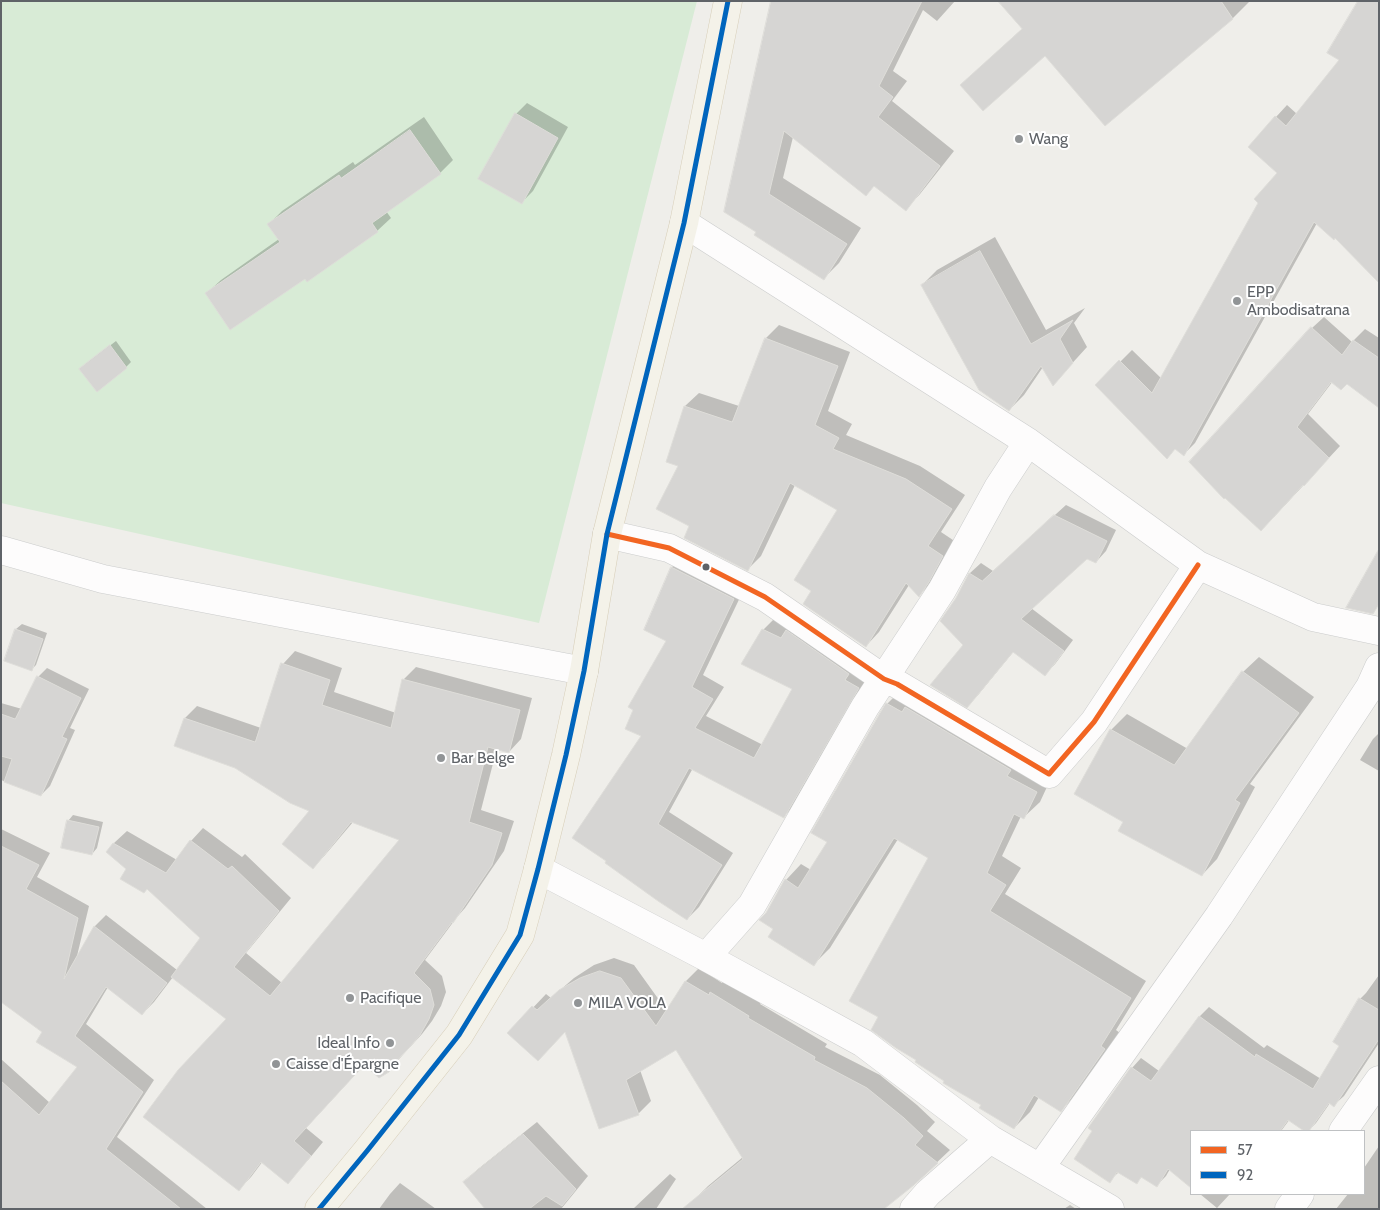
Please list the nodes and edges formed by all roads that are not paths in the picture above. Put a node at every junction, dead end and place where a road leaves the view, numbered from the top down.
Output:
1 (728, 1) edge
2 (684, 223) junction
3 (1028, 442) junction
4 (607, 534) junction
5 (1, 550) edge
6 (1198, 565) junction
7 (1379, 631) edge
8 (1379, 667) edge
9 (584, 671) junction
10 (884, 679) junction
11 (538, 869) junction
12 (706, 957) junction
13 (1379, 1080) edge
14 (1344, 1130) edge
15 (990, 1139) junction
16 (1040, 1168) junction
17 (1299, 1195) edge
18 (319, 1209) edge
19 (914, 1209) edge
20 (1110, 1209) edge
21 (1289, 1209) edge

1 - 2 main road
2 - 3 street
2 - 4 main road
3 - 6 street
3 - 10 street
4 - 9 main road
4 - 10 street
5 - 9 street
6 - 7 street
6 - 10 street
8 - 16 street
9 - 11 main road
10 - 12 street
11 - 12 street
11 - 18 main road
12 - 15 street
13 - 14 street
15 - 16 street
15 - 19 street
16 - 20 street
17 - 21 street

